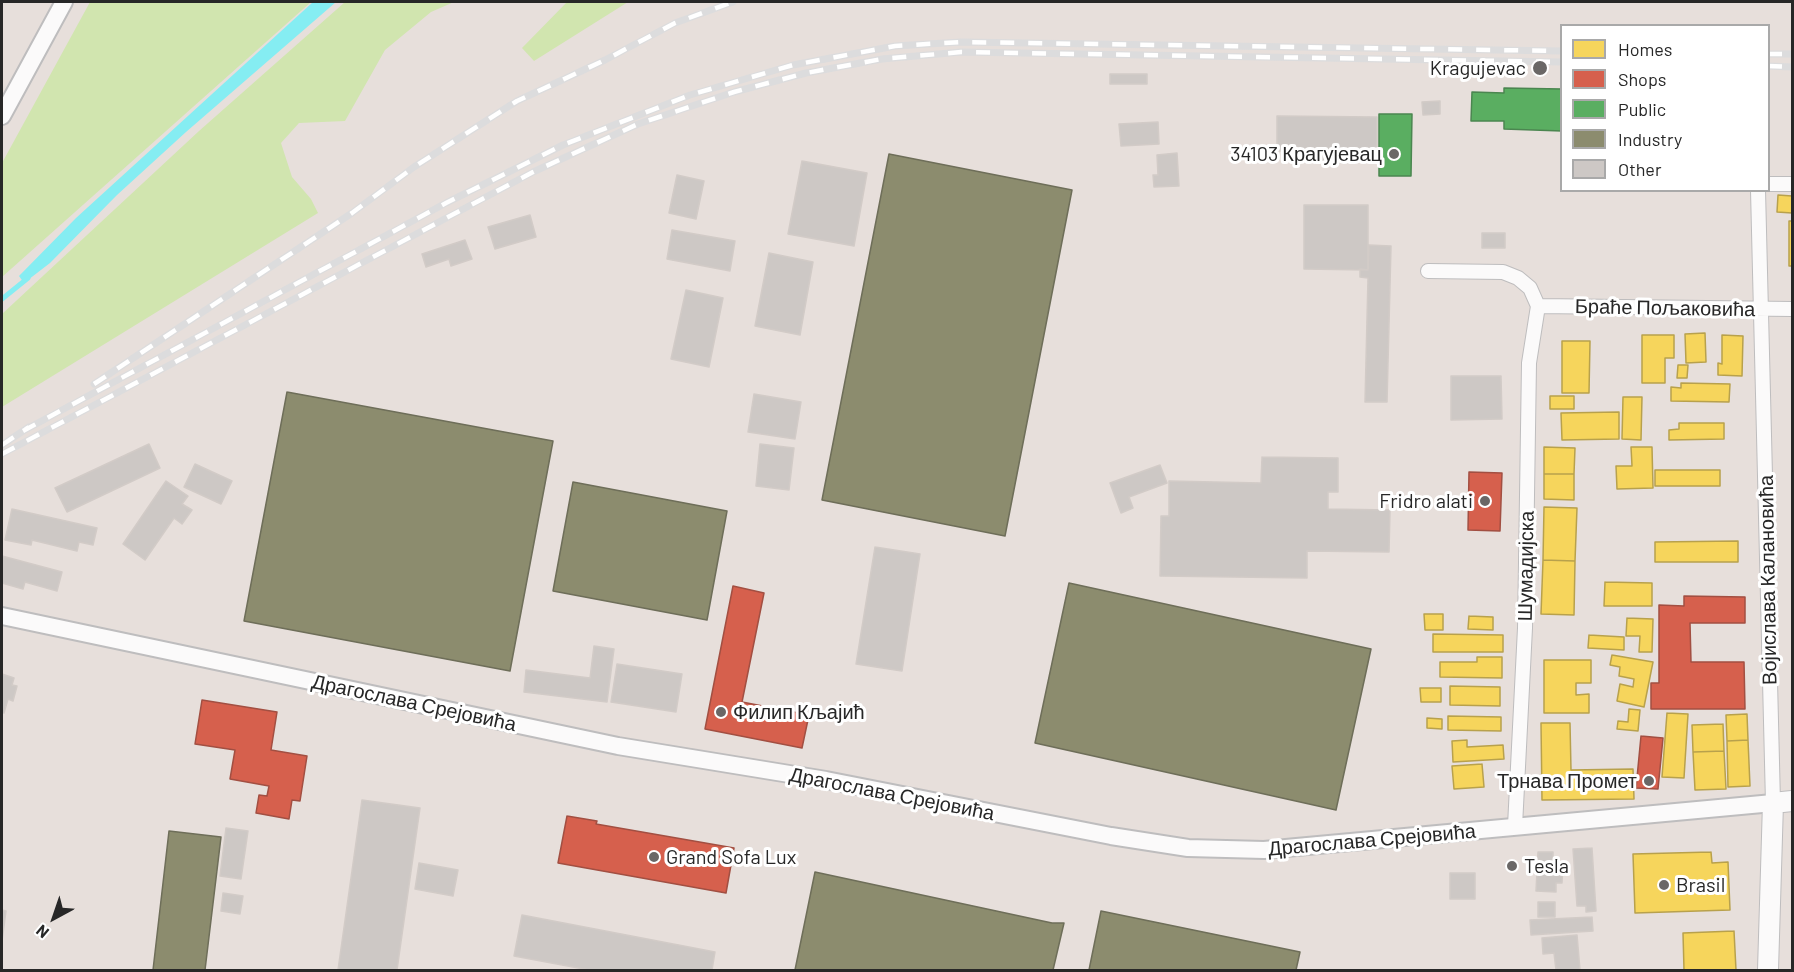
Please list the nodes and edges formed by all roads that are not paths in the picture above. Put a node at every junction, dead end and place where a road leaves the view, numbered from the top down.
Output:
1 (61, 6) edge
2 (2, 116) edge
3 (1770, 184) edge
4 (1792, 184) edge
5 (1758, 192) edge
6 (1428, 271) dead end
7 (1538, 306) junction
8 (1762, 309) junction
9 (1792, 309) edge
10 (2, 616) edge
11 (1792, 801) edge
12 (1773, 803) junction
13 (1515, 826) junction
14 (1768, 970) edge

1 - 2 street
3 - 4 street
5 - 8 street, Војислава Калановића
6 - 7 street
7 - 8 street, Браће Пољаковића
7 - 13 street, Шумадијска
8 - 9 street, Браће Пољаковића
8 - 12 street, Војислава Калановића
10 - 13 street, Драгослава Срејовића
11 - 12 main road, Драгослава Срејовића
12 - 13 street, Драгослава Срејовића
12 - 14 main road, Војислава Калановића

